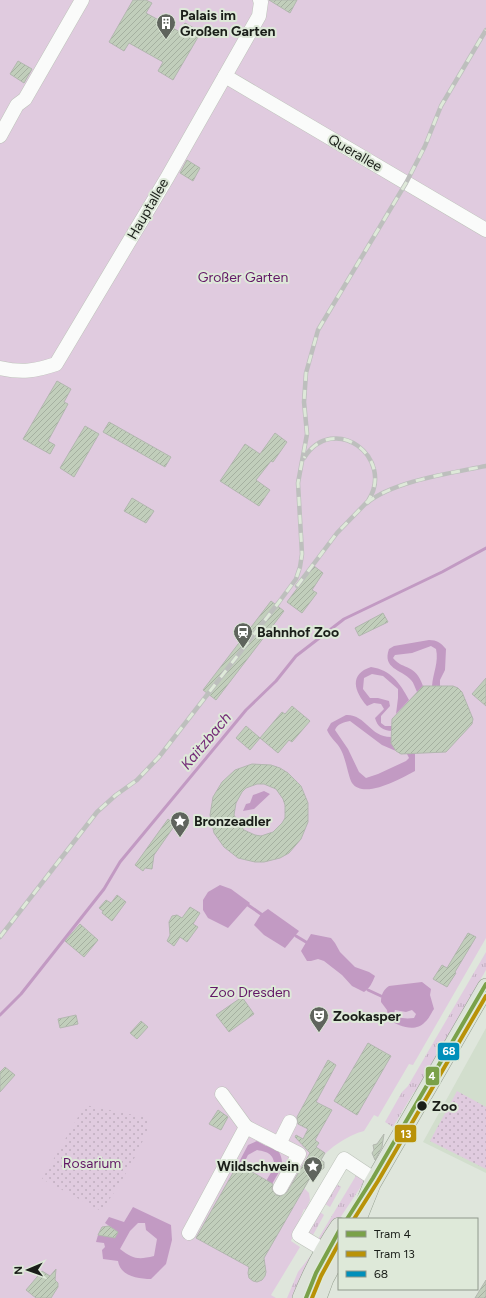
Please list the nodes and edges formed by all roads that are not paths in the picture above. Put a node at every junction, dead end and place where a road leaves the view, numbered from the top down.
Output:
1 (82, 0) edge
2 (260, 0) edge
3 (225, 76) junction
4 (0, 136) edge
5 (486, 230) edge
6 (0, 368) edge
7 (486, 987) edge
8 (222, 1094) dead end
9 (290, 1122) dead end
10 (246, 1127) junction
11 (278, 1144) junction
12 (370, 1179) junction
13 (280, 1188) dead end
14 (345, 1218) edge
15 (358, 1218) edge
16 (338, 1229) edge
17 (188, 1233) dead end
18 (331, 1251) edge
19 (301, 1298) edge
20 (318, 1298) edge

1 - 4 street
2 - 3 street, Hauptallee
3 - 5 street, Querallee
3 - 6 street, Hauptallee
7 - 12 main road
8 - 10 street
9 - 11 street
10 - 11 street
10 - 17 street
11 - 13 street
12 - 14 main road
12 - 15 main road
12 - 18 street
16 - 18 main road
18 - 19 main road
18 - 20 main road

